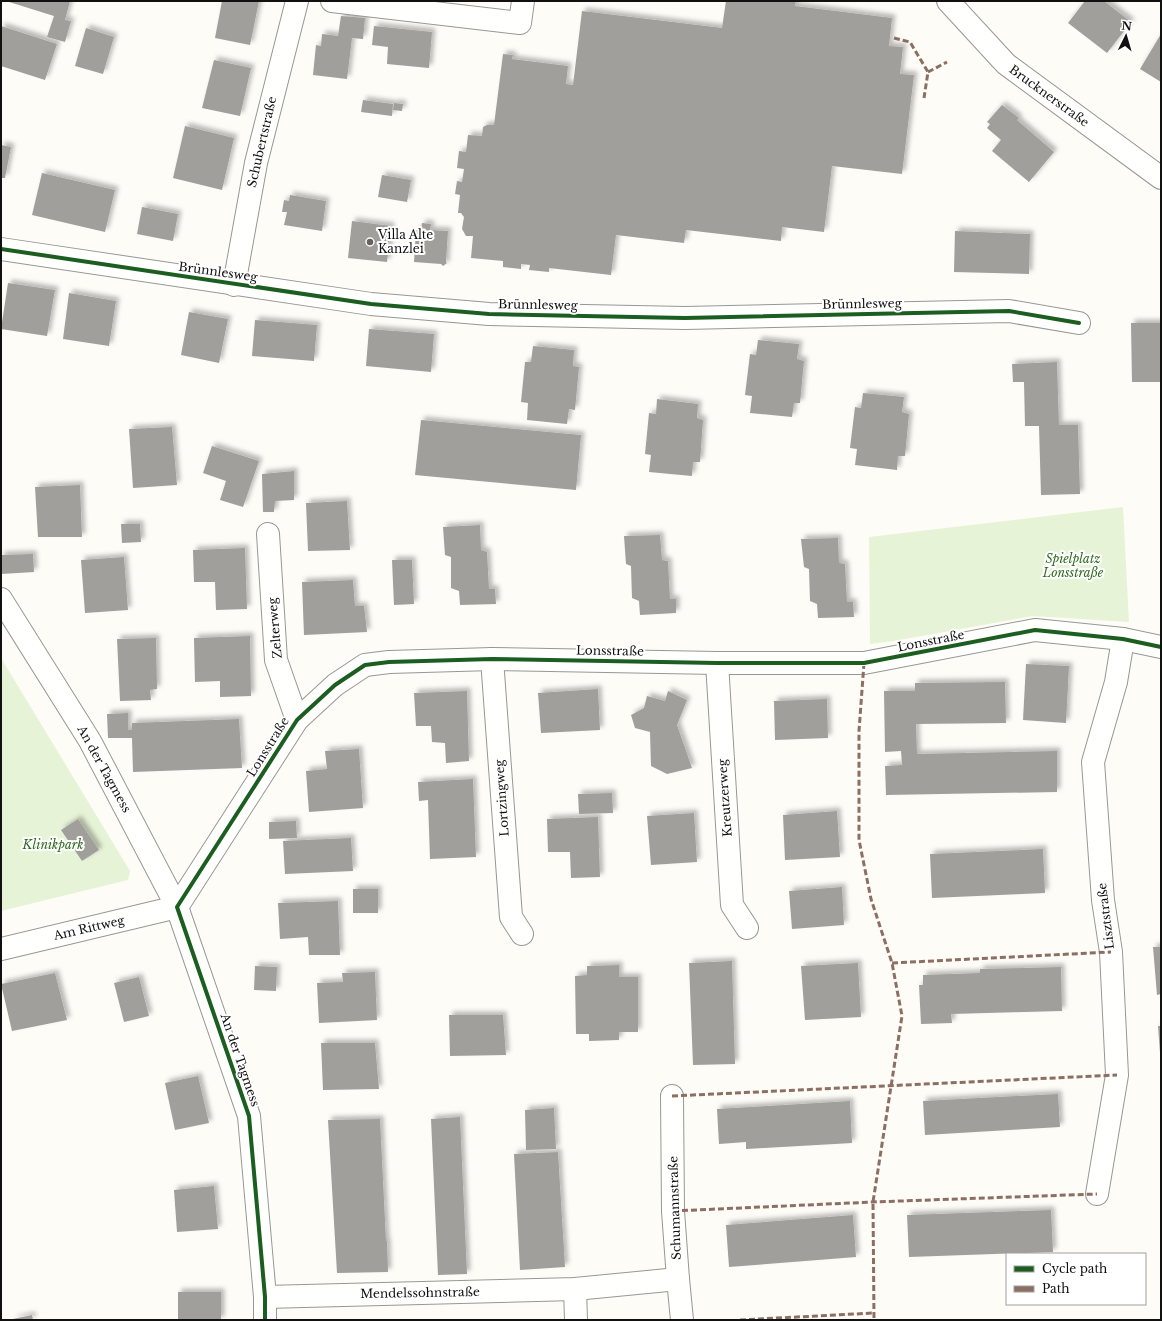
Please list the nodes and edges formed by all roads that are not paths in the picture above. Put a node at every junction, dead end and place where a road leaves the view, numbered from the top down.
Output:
1 (298, 1) edge
2 (332, 1) edge
3 (523, 1) edge
4 (948, 1) edge
5 (1161, 178) edge
6 (1, 249) edge
7 (234, 285) junction
8 (1079, 323) dead end
9 (268, 534) dead end
10 (1, 599) edge
11 (1123, 639) junction
12 (1161, 648) edge
13 (492, 659) junction
14 (717, 663) junction
15 (297, 720) junction
16 (177, 908) junction
17 (747, 928) dead end
18 (522, 934) dead end
19 (1, 949) edge
20 (672, 1096) dead end
21 (1097, 1194) dead end
22 (678, 1279) junction
23 (575, 1289) junction
24 (265, 1297) junction
25 (265, 1320) edge
26 (576, 1320) edge
27 (682, 1320) edge

1 - 7 street, Schubertstraße
2 - 3 street
4 - 5 street, Brucknerstraße
6 - 7 street, Brünnlesweg
7 - 8 street, Brünnlesweg
9 - 15 street, Zelterweg
10 - 16 street, An der Tagmess
11 - 12 street, Lonsstraße
11 - 14 street, Lonsstraße
11 - 21 street, Lisztstraße
13 - 14 street, Lonsstraße
13 - 15 street, Lonsstraße
13 - 18 street, Lortzingweg
14 - 17 street, Kreutzerweg
15 - 16 street, Lonsstraße
16 - 19 street, Am Rittweg
16 - 24 street, An der Tagmess
20 - 22 street, Schumannstraße
22 - 23 street, Mendelssohnstraße
22 - 27 street, Schumannstraße
23 - 24 street, Mendelssohnstraße
23 - 26 street
24 - 25 street, An der Tagmess

